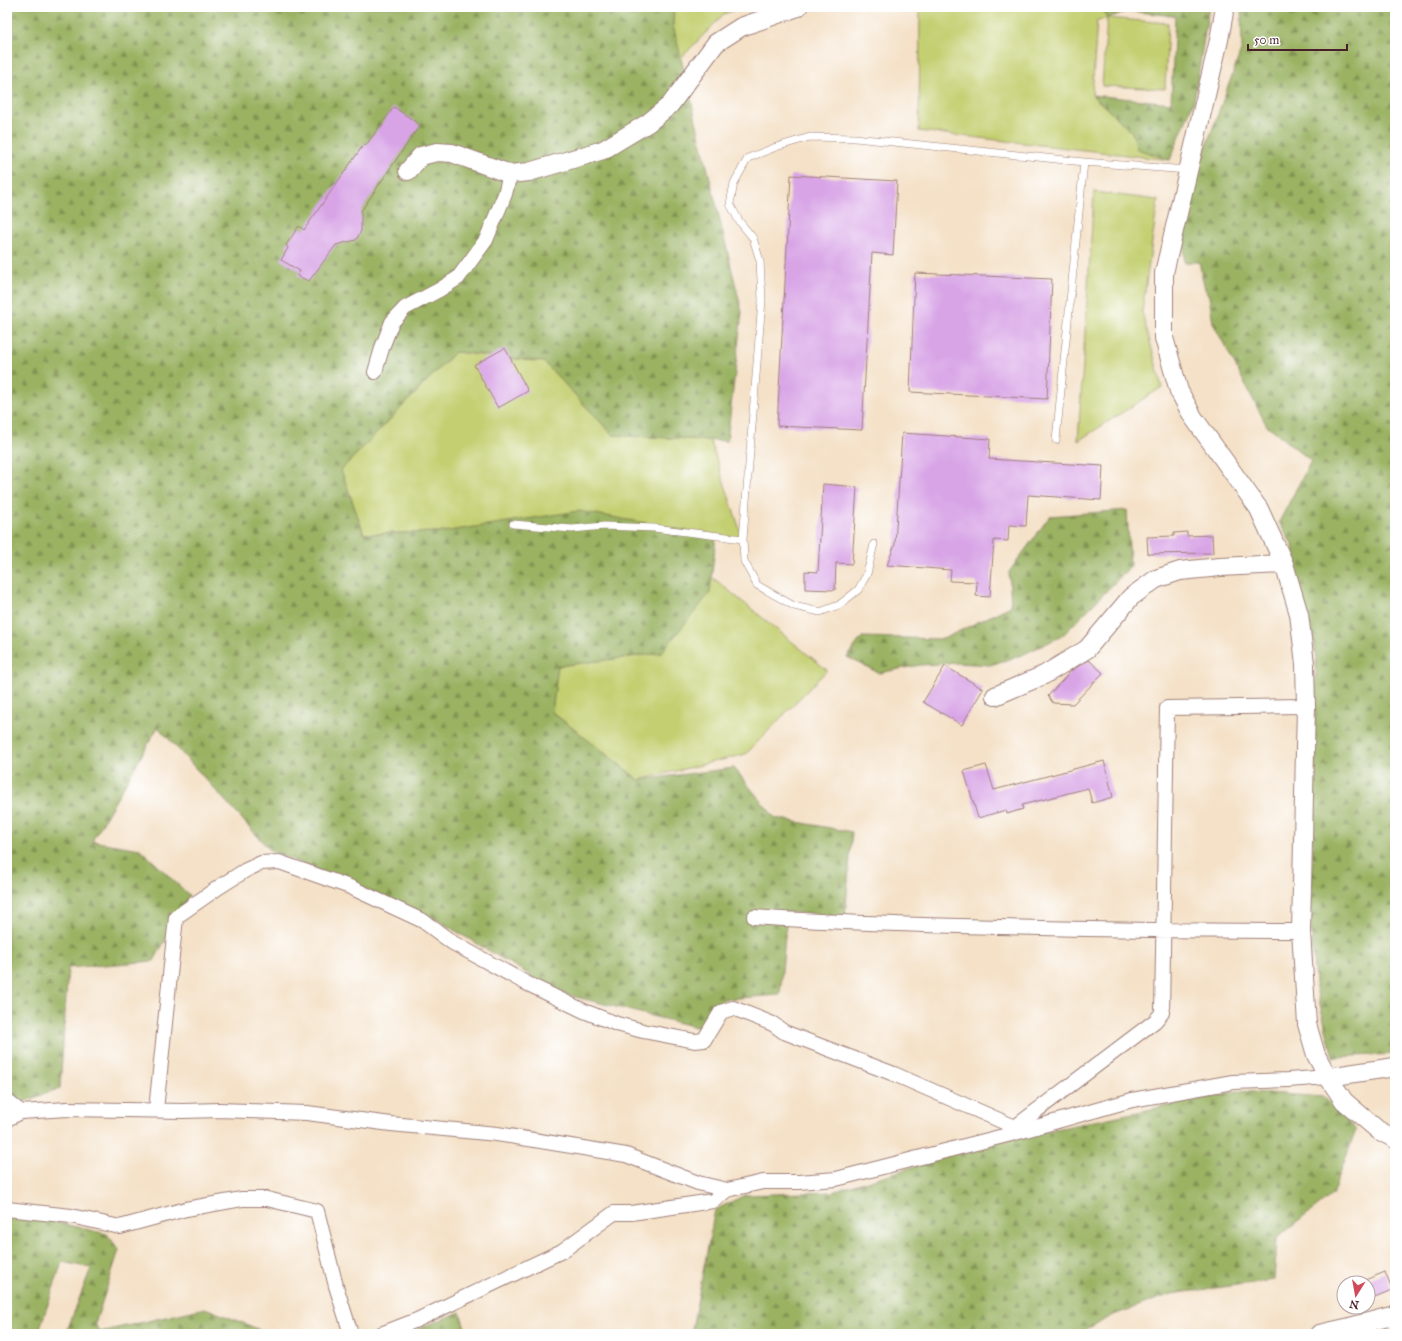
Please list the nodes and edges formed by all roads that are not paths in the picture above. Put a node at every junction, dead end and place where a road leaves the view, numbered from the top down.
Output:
1 (798, 7) edge
2 (1225, 7) edge
3 (1084, 162) junction
4 (1188, 170) junction
5 (408, 171) dead end
6 (510, 174) junction
7 (375, 372) dead end
8 (1056, 440) dead end
9 (513, 524) dead end
10 (743, 539) junction
11 (874, 544) dead end
12 (1284, 564) junction
13 (996, 696) dead end
14 (1306, 706) junction
15 (754, 917) dead end
16 (1164, 931) junction
17 (1301, 931) junction
18 (1395, 1067) edge
19 (1328, 1076) junction
20 (7, 1101) edge
21 (156, 1110) junction
22 (21, 1112) junction
23 (7, 1119) edge
24 (1015, 1130) junction
25 (1395, 1139) edge
26 (727, 1190) junction
27 (7, 1209) edge
28 (1395, 1315) edge
29 (351, 1334) edge
30 (381, 1334) edge
31 (1319, 1334) edge

1 - 6 street
2 - 4 street
3 - 4 lane
3 - 8 lane
3 - 10 lane
4 - 12 street
5 - 6 street
6 - 7 street
9 - 10 lane
10 - 11 lane
12 - 13 street
12 - 14 street
14 - 16 street
14 - 17 street
15 - 16 street
16 - 17 street
16 - 24 street
17 - 19 street
18 - 19 street
19 - 24 street
19 - 25 street
20 - 22 street
21 - 22 street
21 - 24 street
21 - 26 street
22 - 23 street
24 - 26 street
26 - 30 street
27 - 29 street
28 - 31 street

